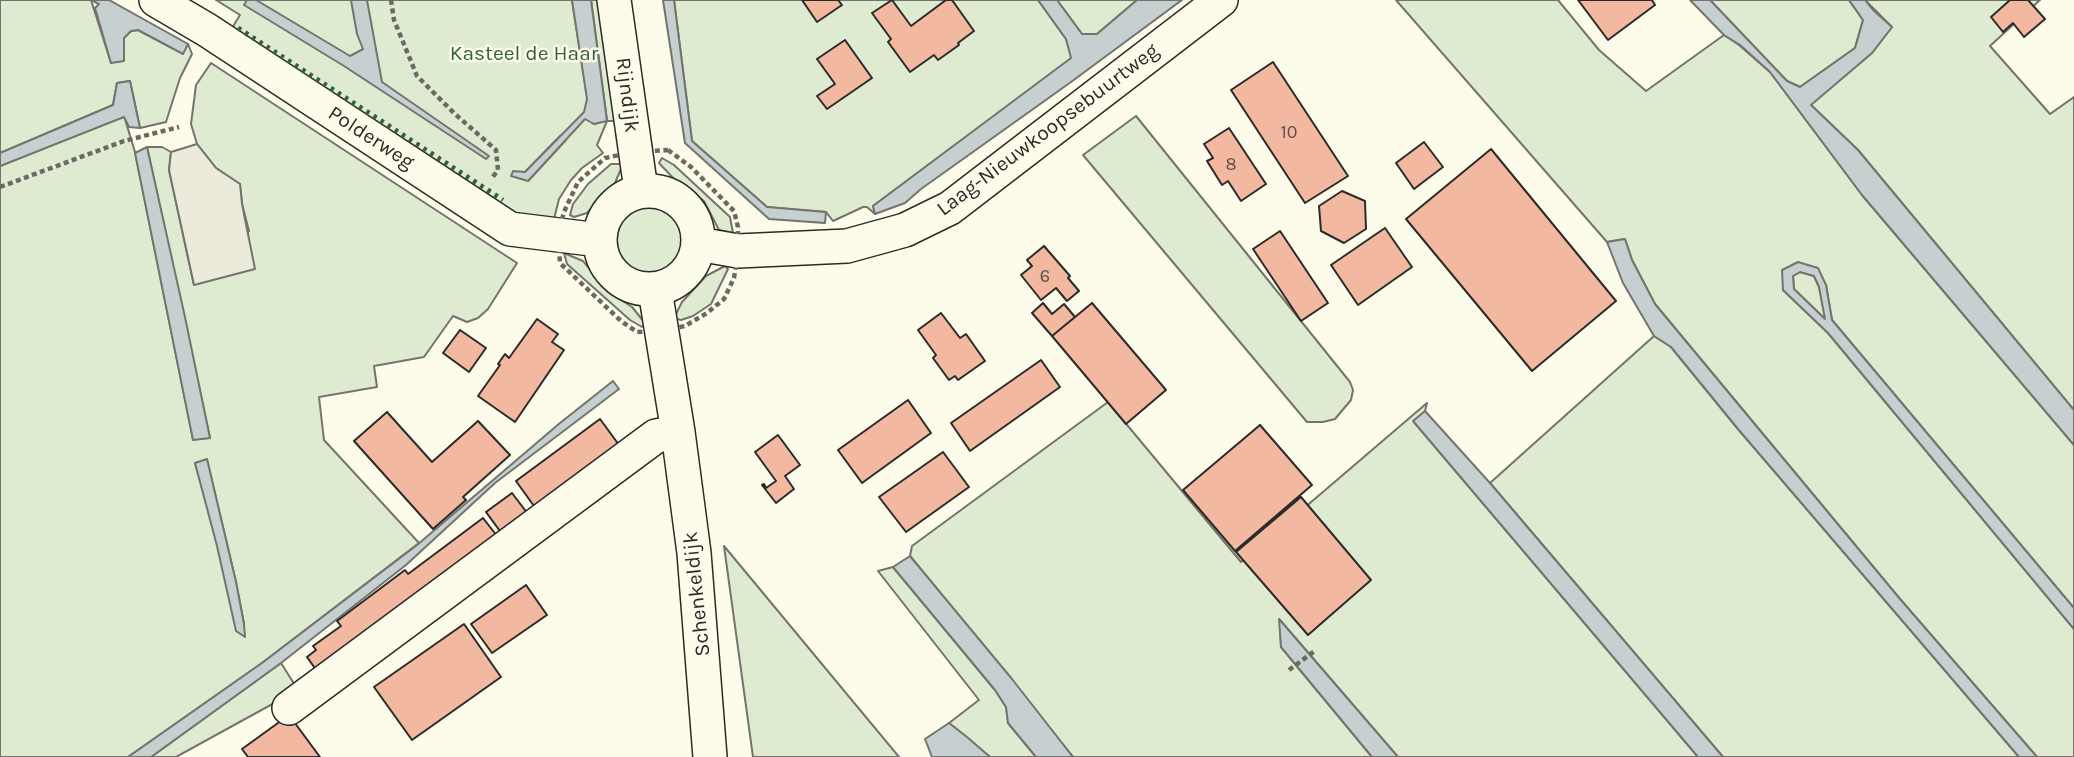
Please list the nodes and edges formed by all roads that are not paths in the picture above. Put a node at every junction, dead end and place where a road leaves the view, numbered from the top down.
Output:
1 (156, 0) edge
2 (614, 0) edge
3 (1222, 0) edge
4 (641, 190) junction
5 (598, 240) junction
6 (698, 244) junction
7 (655, 290) junction
8 (678, 432) junction
9 (289, 708) dead end
10 (710, 757) edge

1 - 5 street, Polderweg
2 - 4 street, Rijndijk
3 - 6 street, Laag-Nieuwkoopsebuurtweg
4 - 5 street
4 - 6 street
5 - 7 street
6 - 7 street
7 - 8 street
8 - 9 street
8 - 10 street, Schenkeldijk

